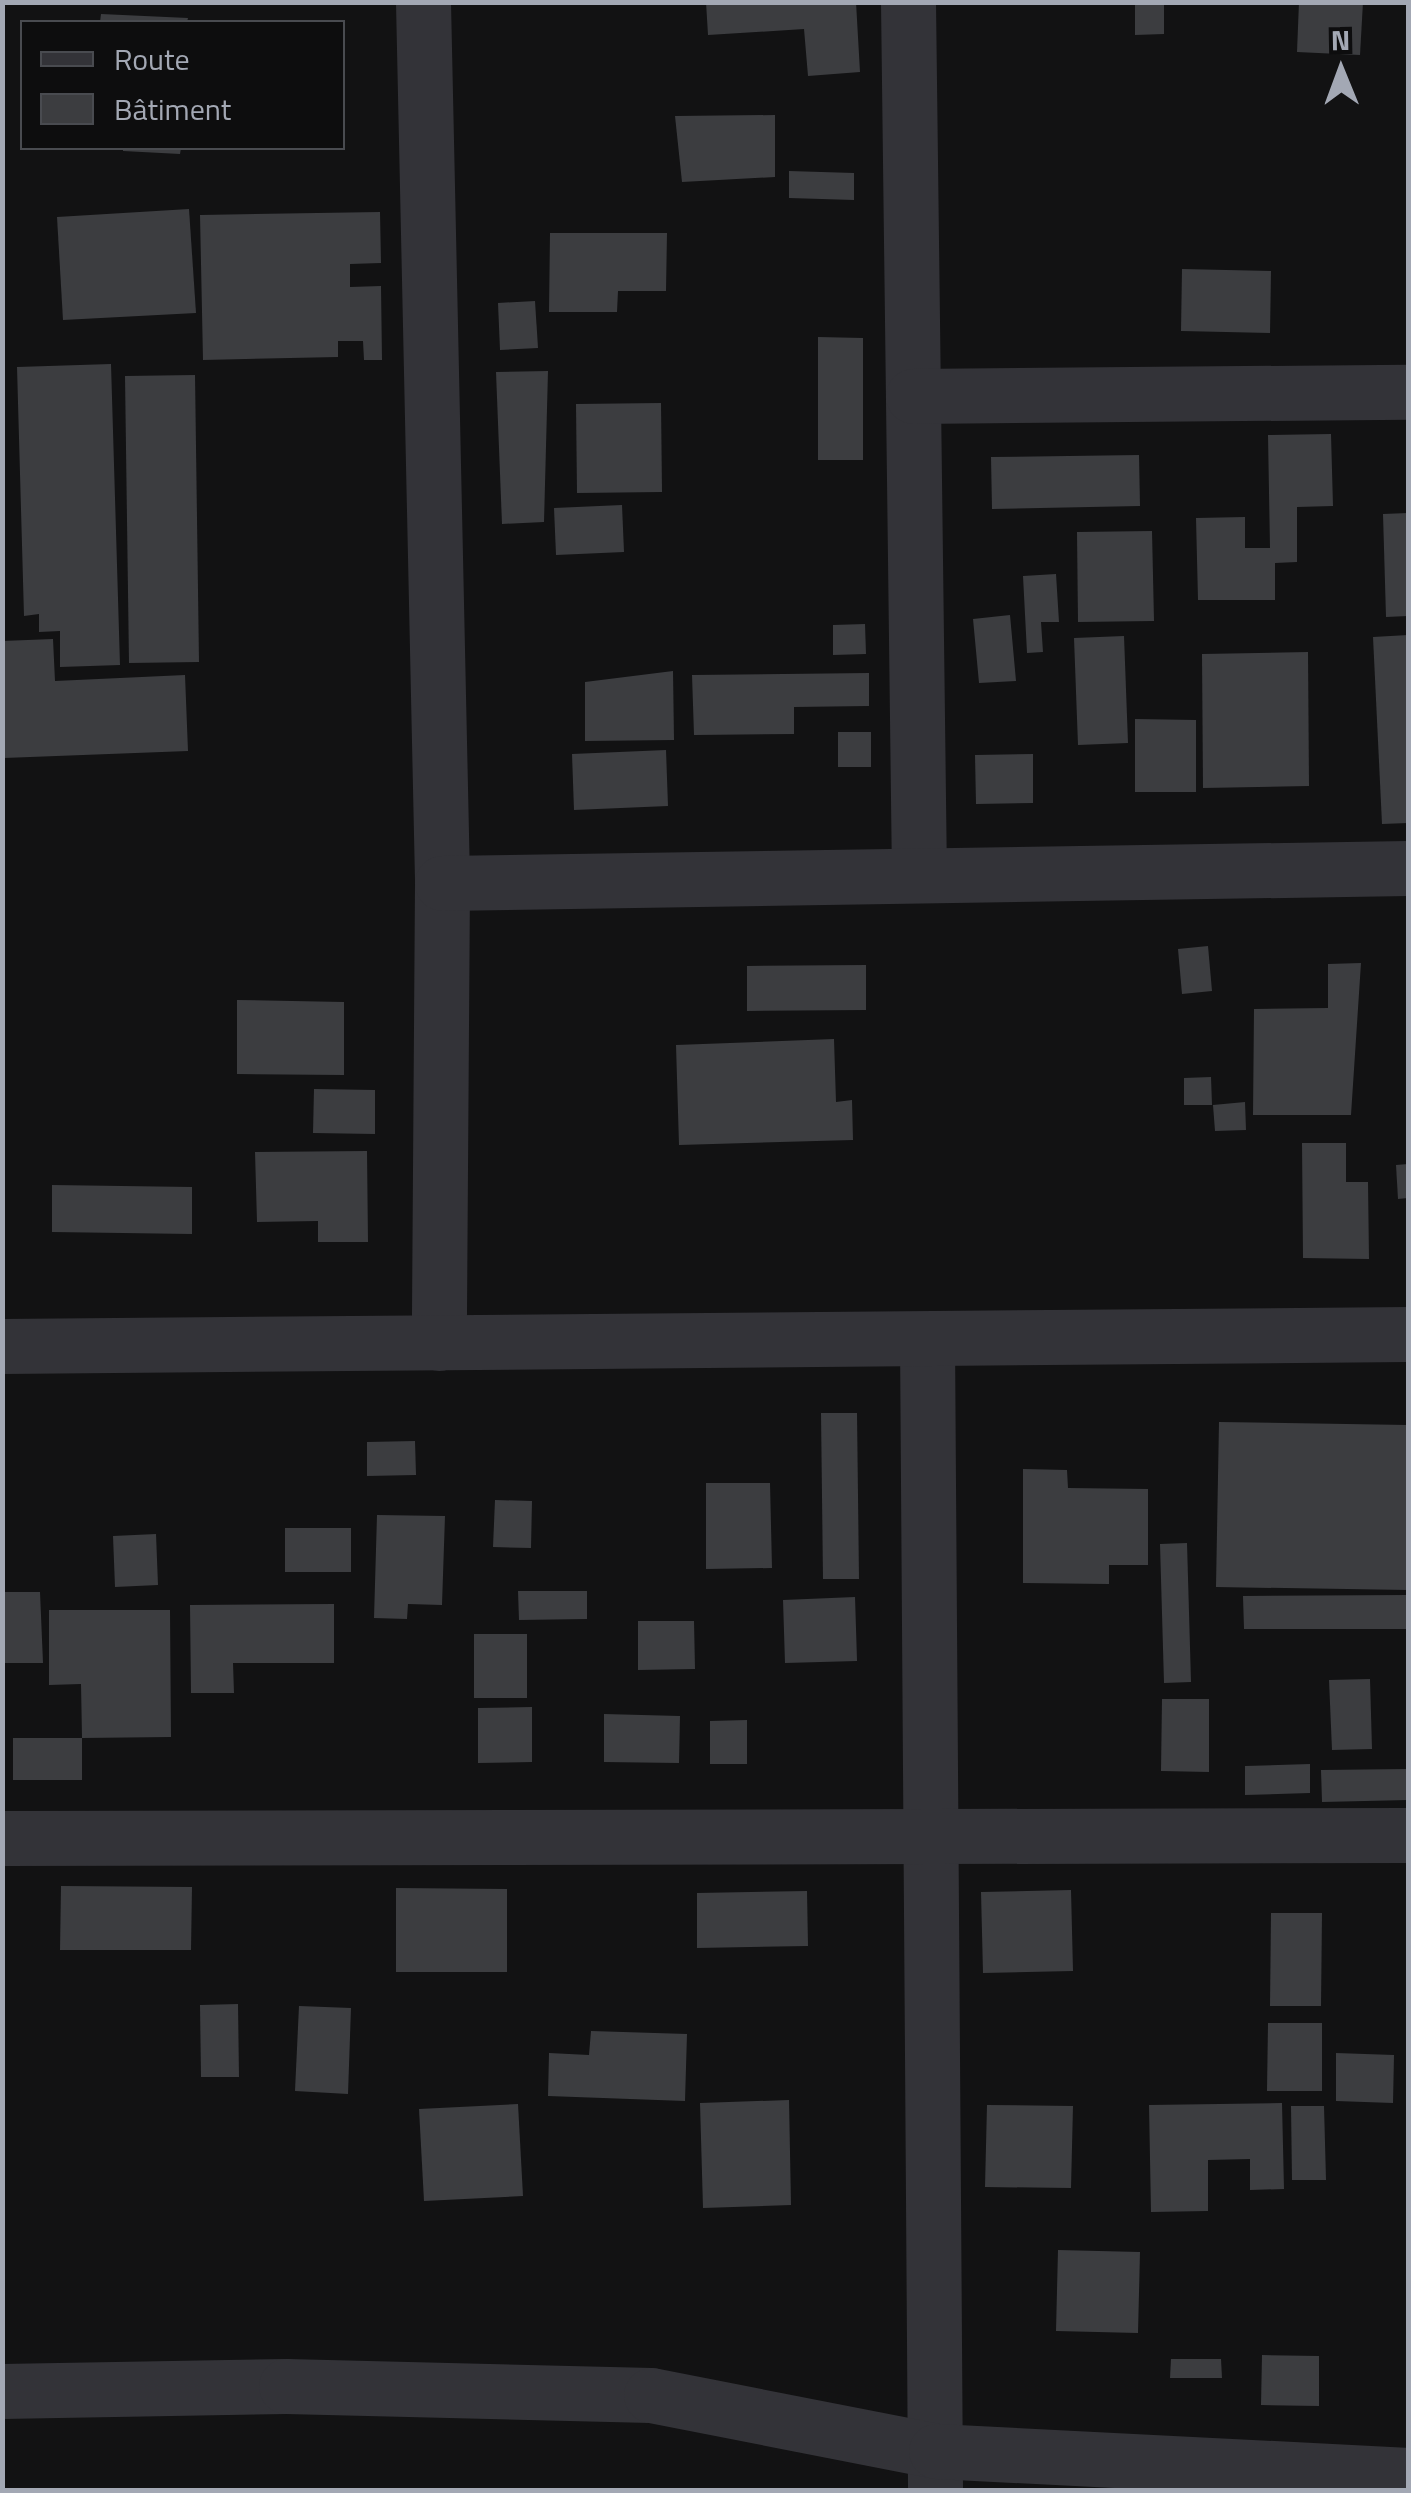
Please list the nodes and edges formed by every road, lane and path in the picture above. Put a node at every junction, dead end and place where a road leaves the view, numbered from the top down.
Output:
1 (423, 2) edge
2 (908, 2) edge
3 (1408, 392) edge
4 (913, 396) junction
5 (1408, 868) edge
6 (918, 874) junction
7 (442, 883) junction
8 (1408, 1334) edge
9 (927, 1338) junction
10 (439, 1342) junction
11 (2, 1346) edge
12 (1408, 1835) edge
13 (925, 1836) junction
14 (2, 1838) edge
15 (2, 2391) edge
16 (935, 2471) edge
17 (1408, 2475) edge

1 - 7 street
2 - 4 street
3 - 4 street
4 - 6 street
5 - 6 street
6 - 7 street
7 - 10 street
8 - 9 street
9 - 10 street
9 - 13 street
10 - 11 street
12 - 13 street
13 - 14 street
13 - 16 street
15 - 16 street
16 - 17 street

